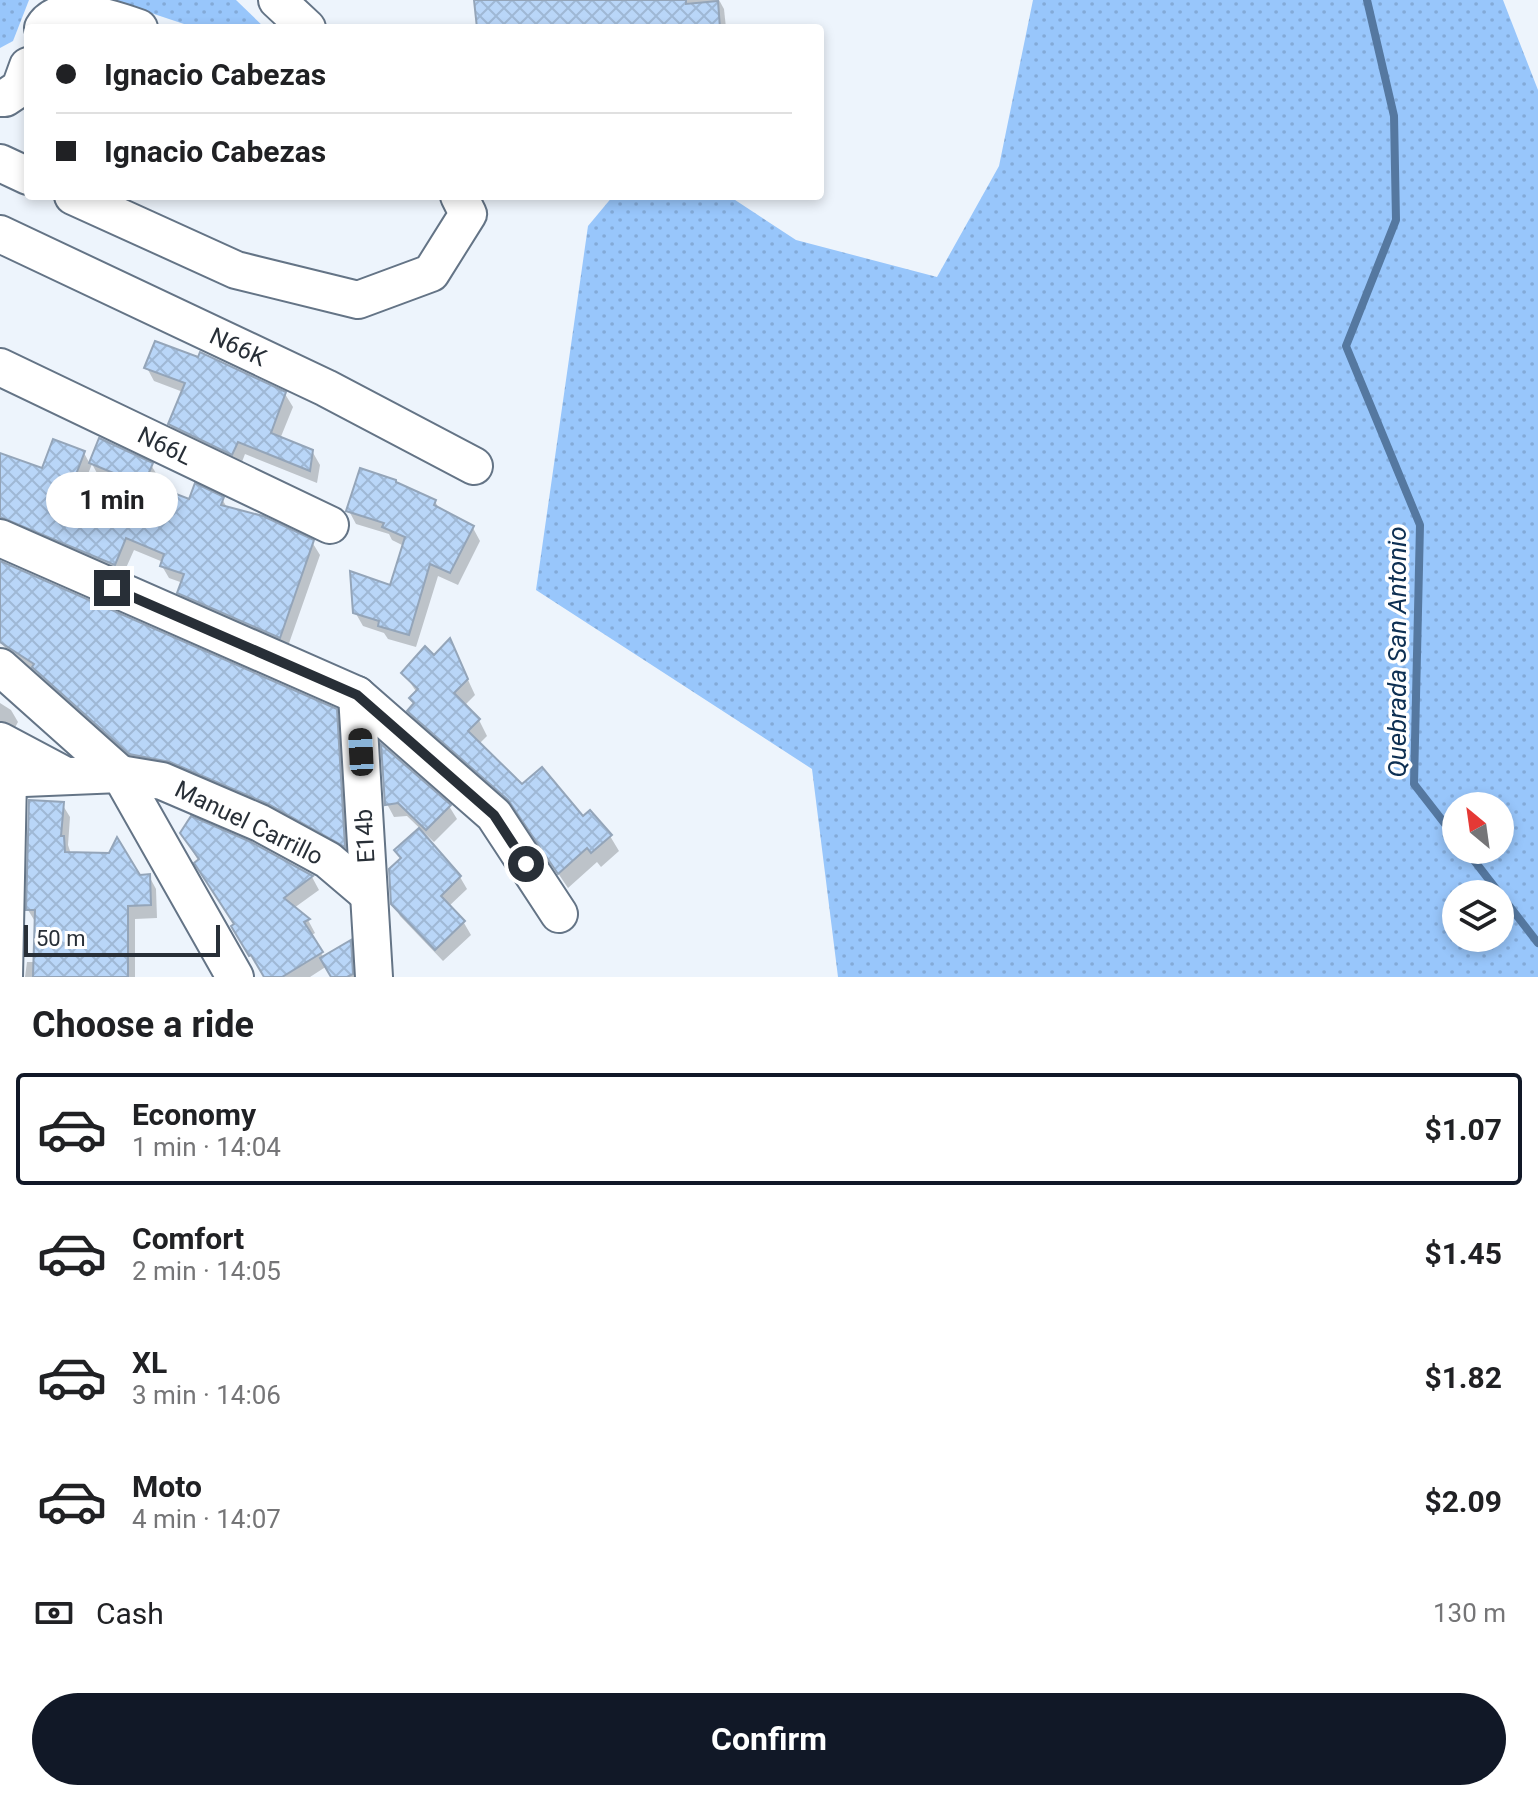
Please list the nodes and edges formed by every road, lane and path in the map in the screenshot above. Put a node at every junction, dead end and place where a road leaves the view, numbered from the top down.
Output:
1 (277, 0) edge
2 (44, 24) edge
3 (128, 24) edge
4 (303, 24) edge
5 (24, 77) edge
6 (0, 98) edge
7 (0, 163) edge
8 (24, 174) edge
9 (82, 200) edge
10 (461, 200) edge
11 (0, 234) edge
12 (0, 367) edge
13 (474, 466) dead end
14 (330, 525) dead end
15 (0, 538) edge
16 (0, 667) edge
17 (357, 695) junction
18 (0, 741) edge
19 (120, 774) junction
20 (64, 775) junction
21 (4, 779) edge
22 (368, 894) junction
23 (559, 914) dead end
24 (4, 977) edge
25 (235, 977) edge
26 (374, 977) edge

1 - 4 street
2 - 3 street
5 - 6 street
7 - 8 street
9 - 10 street
11 - 13 street, N66K
12 - 14 street, N66L
15 - 17 street
16 - 19 street
17 - 22 street, E14b
17 - 23 street
18 - 20 street
19 - 20 street, Manuel Carrillo
19 - 22 street, Manuel Carrillo
19 - 25 street
20 - 21 street, Manuel Carrillo
21 - 24 street
22 - 26 street, E14b

